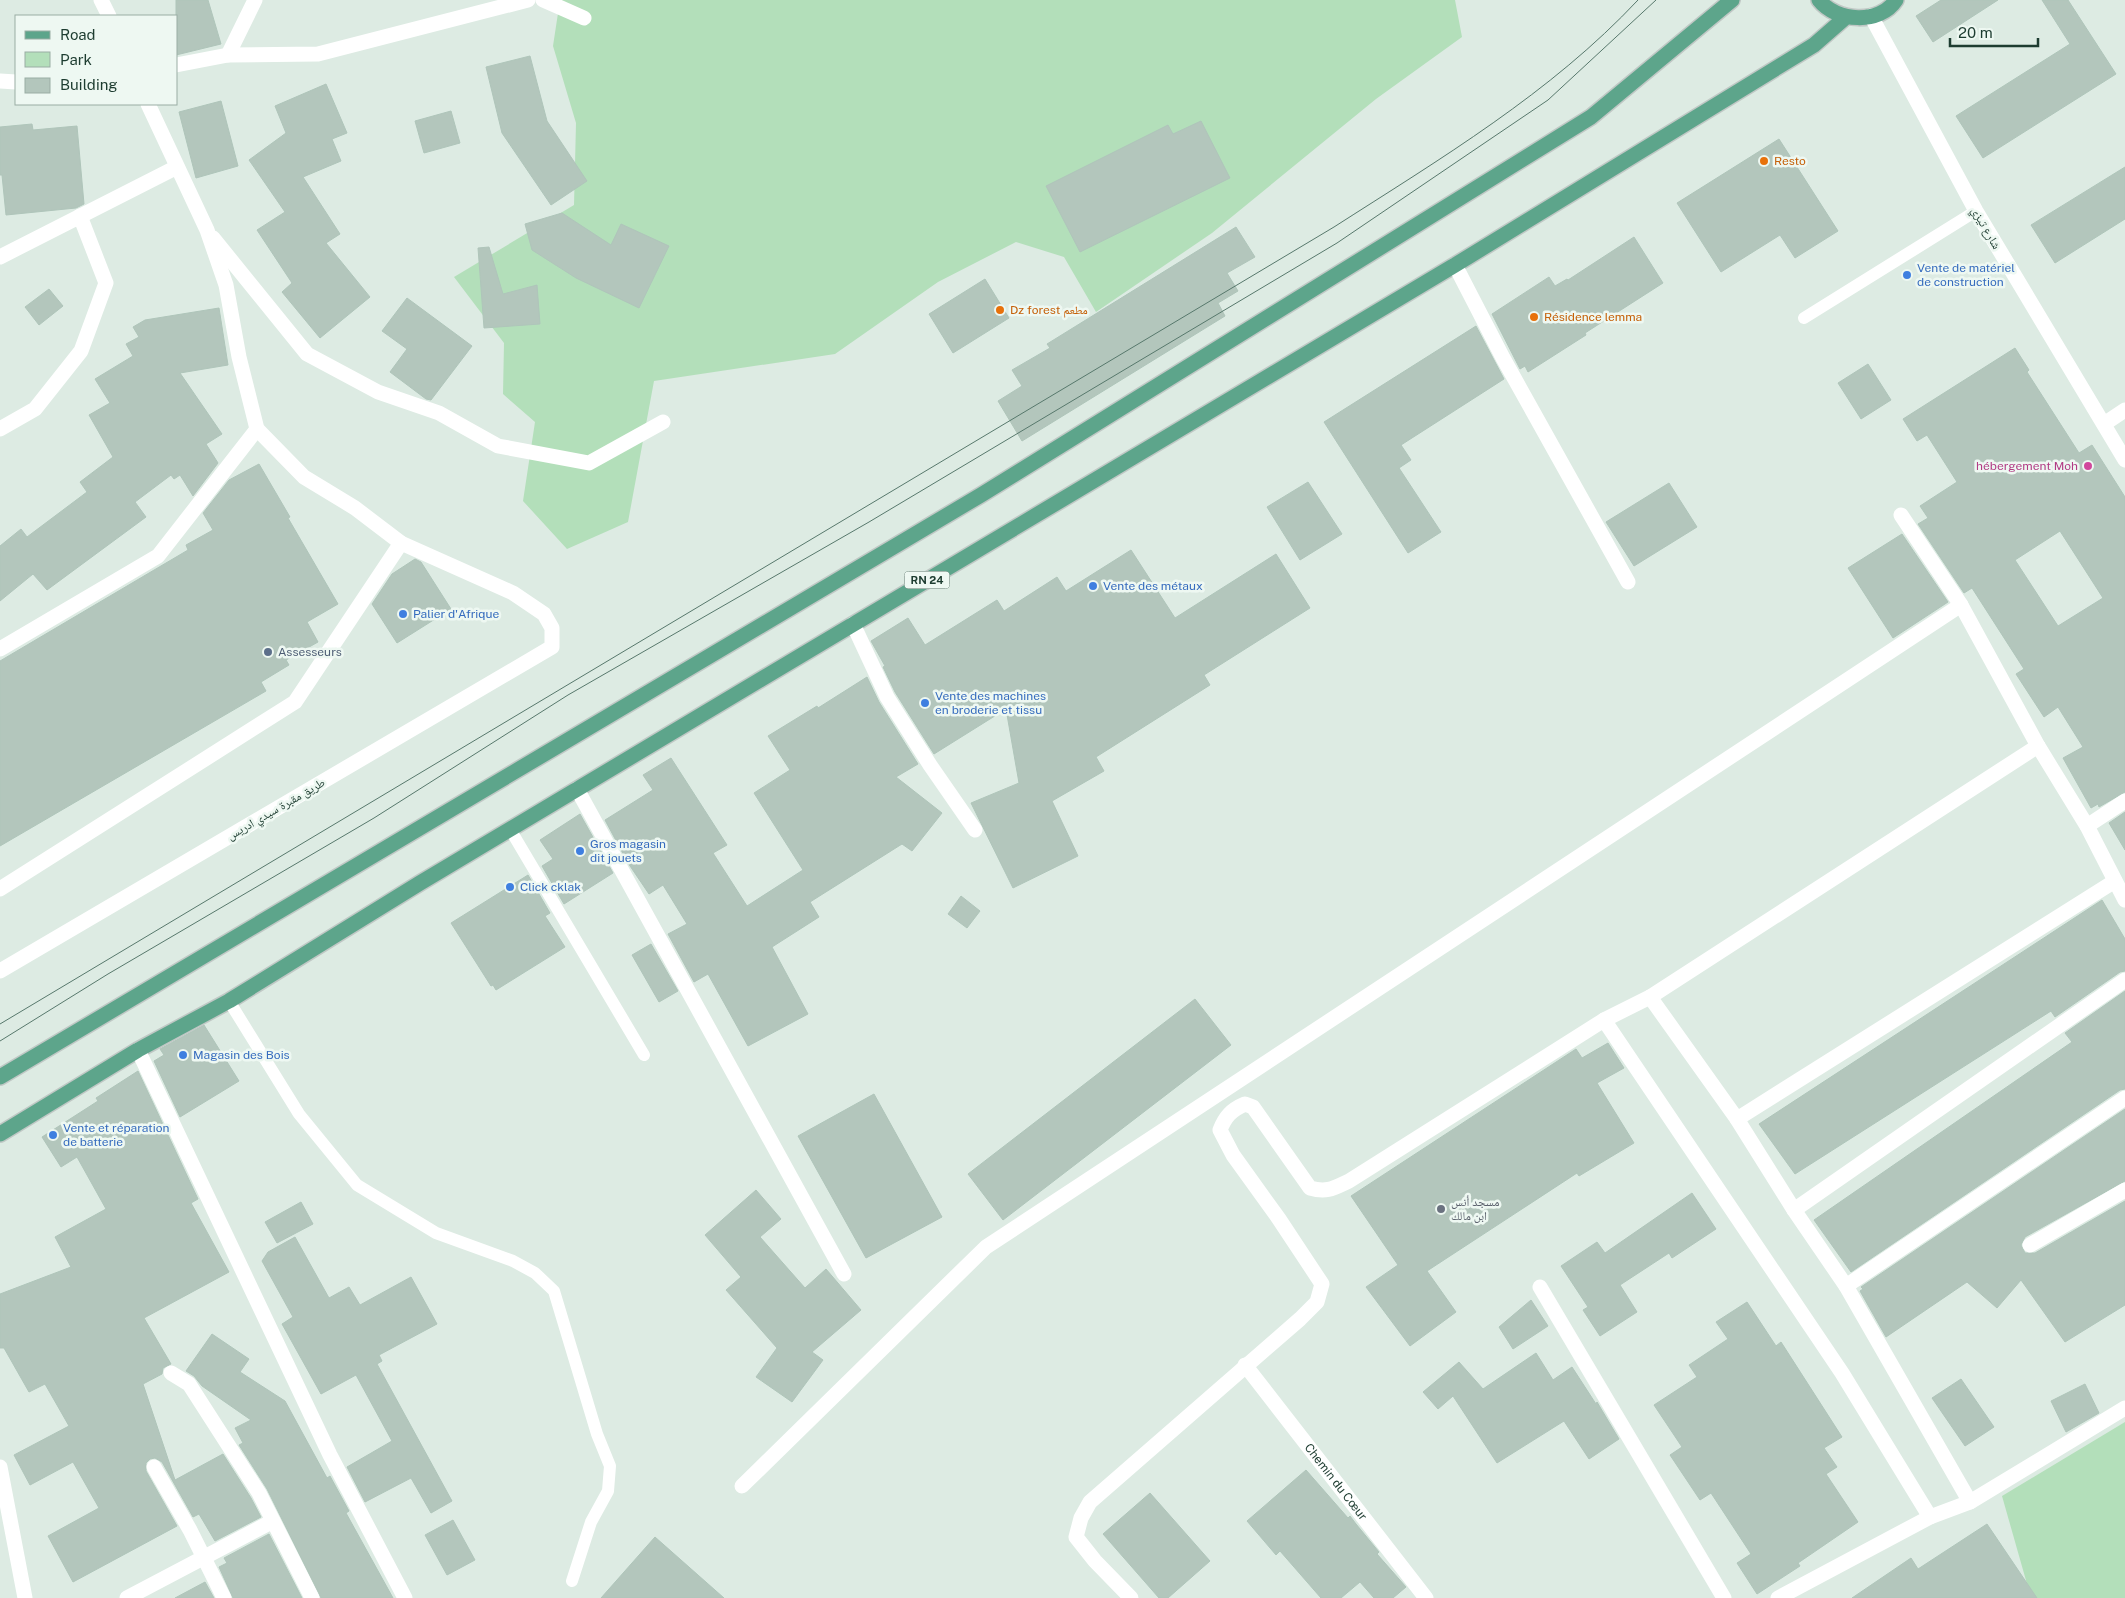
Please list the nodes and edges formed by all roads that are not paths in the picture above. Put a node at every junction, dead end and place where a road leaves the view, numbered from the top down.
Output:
1 (101, 0) edge
2 (255, 0) edge
3 (528, 0) edge
4 (543, 0) edge
5 (1724, 0) edge
6 (1732, 0) edge
7 (1819, 0) edge
8 (1896, 1) edge
9 (108, 15) edge
10 (1872, 16) junction
11 (1712, 17) junction
12 (1846, 17) junction
13 (584, 18) dead end
14 (228, 54) junction
15 (178, 64) edge
16 (0, 81) edge
17 (15, 82) edge
18 (148, 105) edge
19 (177, 167) junction
20 (1976, 211) junction
21 (80, 216) junction
22 (207, 230) junction
23 (0, 257) edge
24 (1454, 265) junction
25 (1804, 318) dead end
26 (2125, 410) edge
27 (662, 422) dead end
28 (2104, 424) junction
29 (0, 429) edge
30 (257, 429) junction
31 (2125, 460) edge
32 (1901, 515) dead end
33 (401, 543) junction
34 (1628, 582) dead end
35 (1960, 605) junction
36 (853, 624) junction
37 (0, 649) edge
38 (2038, 746) junction
39 (577, 789) junction
40 (2125, 801) edge
41 (2086, 826) junction
42 (510, 829) junction
43 (975, 830) dead end
44 (2115, 881) junction
45 (0, 889) edge
46 (2125, 900) edge
47 (0, 971) edge
48 (2125, 980) edge
49 (1650, 997) junction
50 (228, 1001) junction
51 (1604, 1020) junction
52 (138, 1050) junction
53 (644, 1055) dead end
54 (0, 1077) edge
55 (2125, 1098) edge
56 (1737, 1120) junction
57 (0, 1134) edge
58 (2125, 1190) edge
59 (1794, 1210) junction
60 (2030, 1245) dead end
61 (844, 1274) dead end
62 (1846, 1286) junction
63 (1540, 1287) dead end
64 (1245, 1365) junction
65 (172, 1373) dead end
66 (2125, 1408) edge
67 (154, 1467) dead end
68 (0, 1468) edge
69 (742, 1486) dead end
70 (1970, 1502) junction
71 (1930, 1517) junction
72 (273, 1521) junction
73 (202, 1557) junction
74 (572, 1582) dead end
75 (25, 1598) edge
76 (127, 1598) edge
77 (224, 1598) edge
78 (312, 1598) edge
79 (405, 1598) edge
80 (1131, 1598) edge
81 (1426, 1598) edge
82 (1724, 1598) edge
83 (1778, 1598) edge

1 - 9 street
2 - 14 street
3 - 14 street
4 - 13 street
5 - 11 main road
6 - 11 main road
7 - 12 main road
8 - 10 main road
10 - 12 main road
10 - 20 street, شارع تيزي
11 - 54 main road
12 - 24 main road, RN 24
14 - 15 street
16 - 17 street
18 - 19 street
19 - 21 street
19 - 22 street
20 - 25 lane
20 - 28 street, شارع تيزي
21 - 23 street
21 - 29 street
22 - 27 street
22 - 30 street
24 - 34 street
24 - 36 main road, RN 24
26 - 28 street
28 - 31 street, شارع تيزي
30 - 33 street
30 - 37 street
32 - 35 street
33 - 45 street
33 - 47 street, طريق مقبرة سيدي ادريس
35 - 38 street
35 - 69 street
36 - 39 main road, RN 24
36 - 43 street
38 - 41 street
38 - 49 street
39 - 42 main road, RN 24
39 - 61 street
40 - 41 street
41 - 44 street
42 - 50 main road, RN 24
42 - 53 lane
44 - 46 street
44 - 56 street
48 - 59 street
49 - 51 street
49 - 56 street
50 - 52 main road, RN 24
50 - 74 lane
51 - 64 street
51 - 71 street
52 - 57 main road, RN 24
52 - 79 street
55 - 62 street
56 - 59 street
58 - 60 street
59 - 62 street
62 - 70 street
63 - 82 street
64 - 80 street
64 - 81 street, Chemin du Cœur
65 - 72 street
66 - 70 street
67 - 73 street
68 - 75 street
70 - 71 street
71 - 83 street
72 - 73 street
72 - 78 street
73 - 76 street
73 - 77 street

